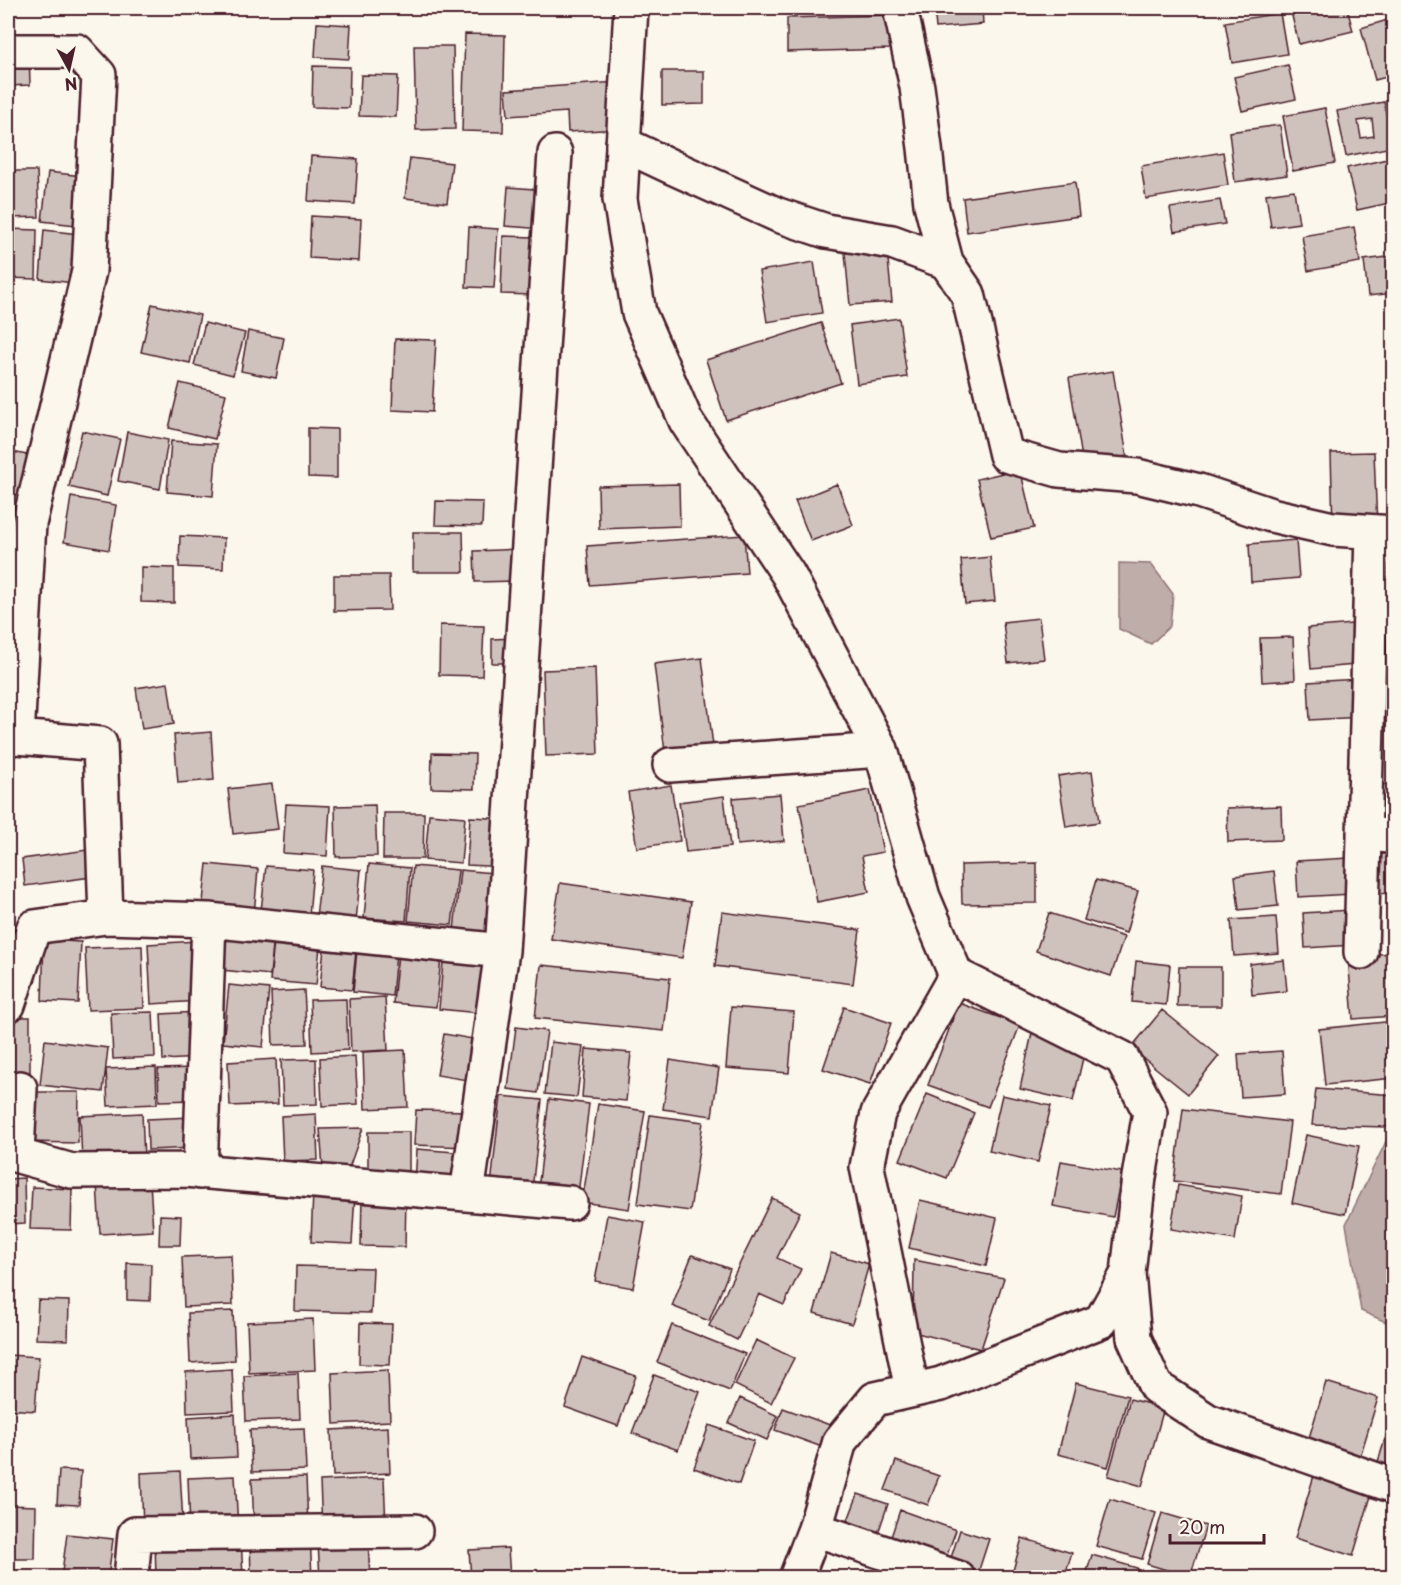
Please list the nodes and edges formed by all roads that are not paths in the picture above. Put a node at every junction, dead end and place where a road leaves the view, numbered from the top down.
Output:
1 (631, 8) edge
2 (900, 8) edge
3 (8, 51) edge
4 (623, 144) junction
5 (555, 153) dead end
6 (946, 262) junction
7 (1383, 532) edge
8 (12, 738) edge
9 (881, 750) junction
10 (670, 765) dead end
11 (1379, 835) edge
12 (106, 917) junction
13 (209, 920) junction
14 (502, 951) junction
15 (1361, 952) dead end
16 (956, 975) junction
17 (8, 1005) edge
18 (20, 1088) dead end
19 (12, 1154) edge
20 (201, 1172) junction
21 (467, 1194) junction
22 (570, 1203) dead end
23 (1128, 1273) junction
24 (912, 1390) junction
25 (1394, 1486) edge
26 (815, 1529) junction
27 (415, 1531) dead end
28 (131, 1578) edge
29 (796, 1578) edge
30 (957, 1578) edge

1 - 4 street
2 - 6 street
3 - 8 street
4 - 6 street
4 - 9 street
5 - 14 street
6 - 7 street
7 - 11 street
8 - 12 street
9 - 10 street
9 - 16 street
11 - 15 street
12 - 13 street
12 - 17 street
13 - 14 street
13 - 20 street
14 - 21 street
16 - 23 street
16 - 24 street
18 - 19 street
19 - 20 street
20 - 21 street
21 - 22 street
23 - 24 street
23 - 25 street
24 - 26 street
26 - 29 street
26 - 30 street
27 - 28 street

